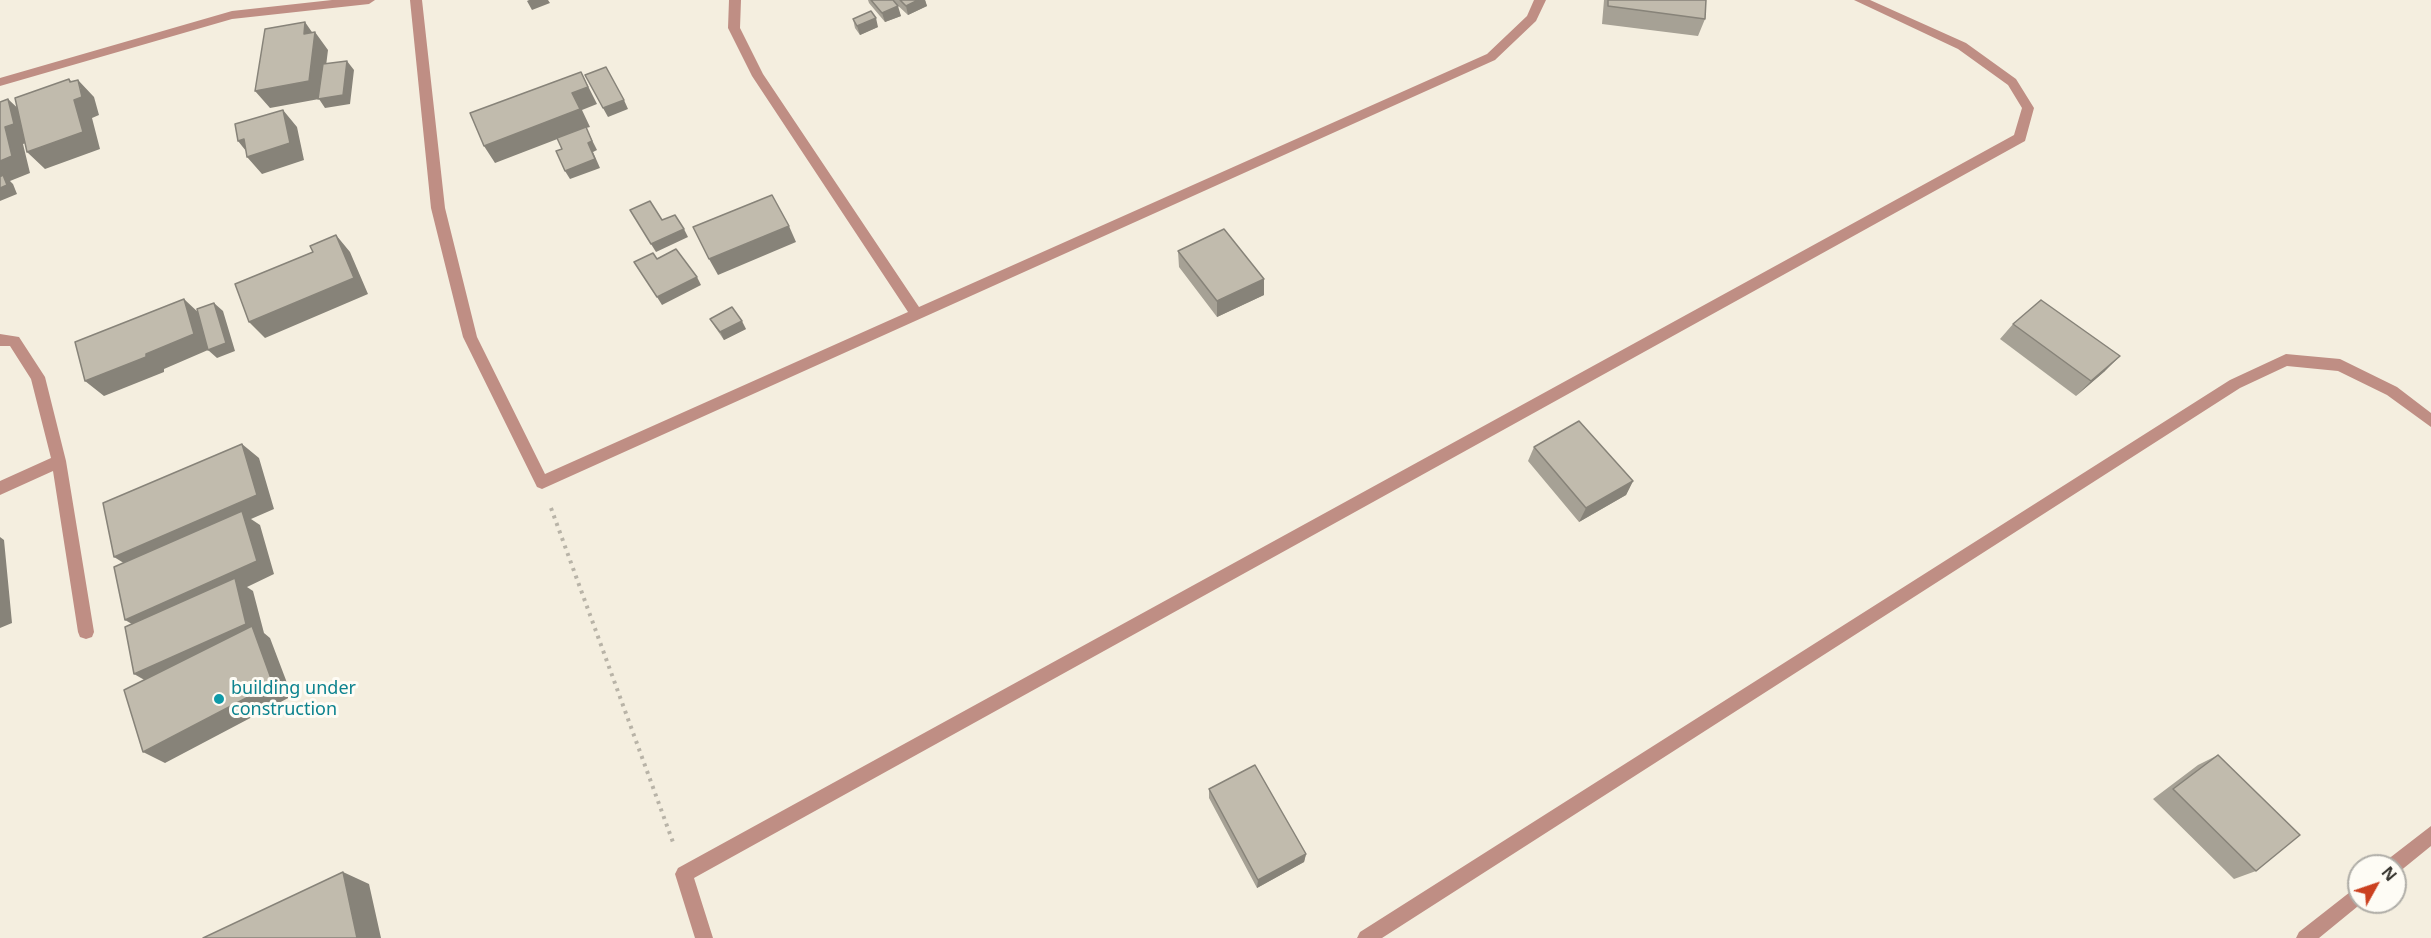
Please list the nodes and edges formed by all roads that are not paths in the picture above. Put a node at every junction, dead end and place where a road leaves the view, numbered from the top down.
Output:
1 (369, 0) edge
2 (416, 0) edge
3 (735, 0) edge
4 (1540, 0) edge
5 (1860, 0) edge
6 (0, 82) edge
7 (917, 315) junction
8 (0, 340) edge
9 (2431, 421) edge
10 (58, 461) junction
11 (0, 488) edge
12 (86, 632) dead end
13 (2431, 835) edge
14 (2407, 855) edge
15 (2347, 904) edge
16 (704, 938) edge
17 (1366, 938) edge
18 (2305, 938) edge

1 - 6 street
2 - 7 street
3 - 7 street
4 - 7 street
5 - 16 street
8 - 10 street
9 - 17 street
10 - 11 street
10 - 12 street
13 - 14 street
15 - 18 street

